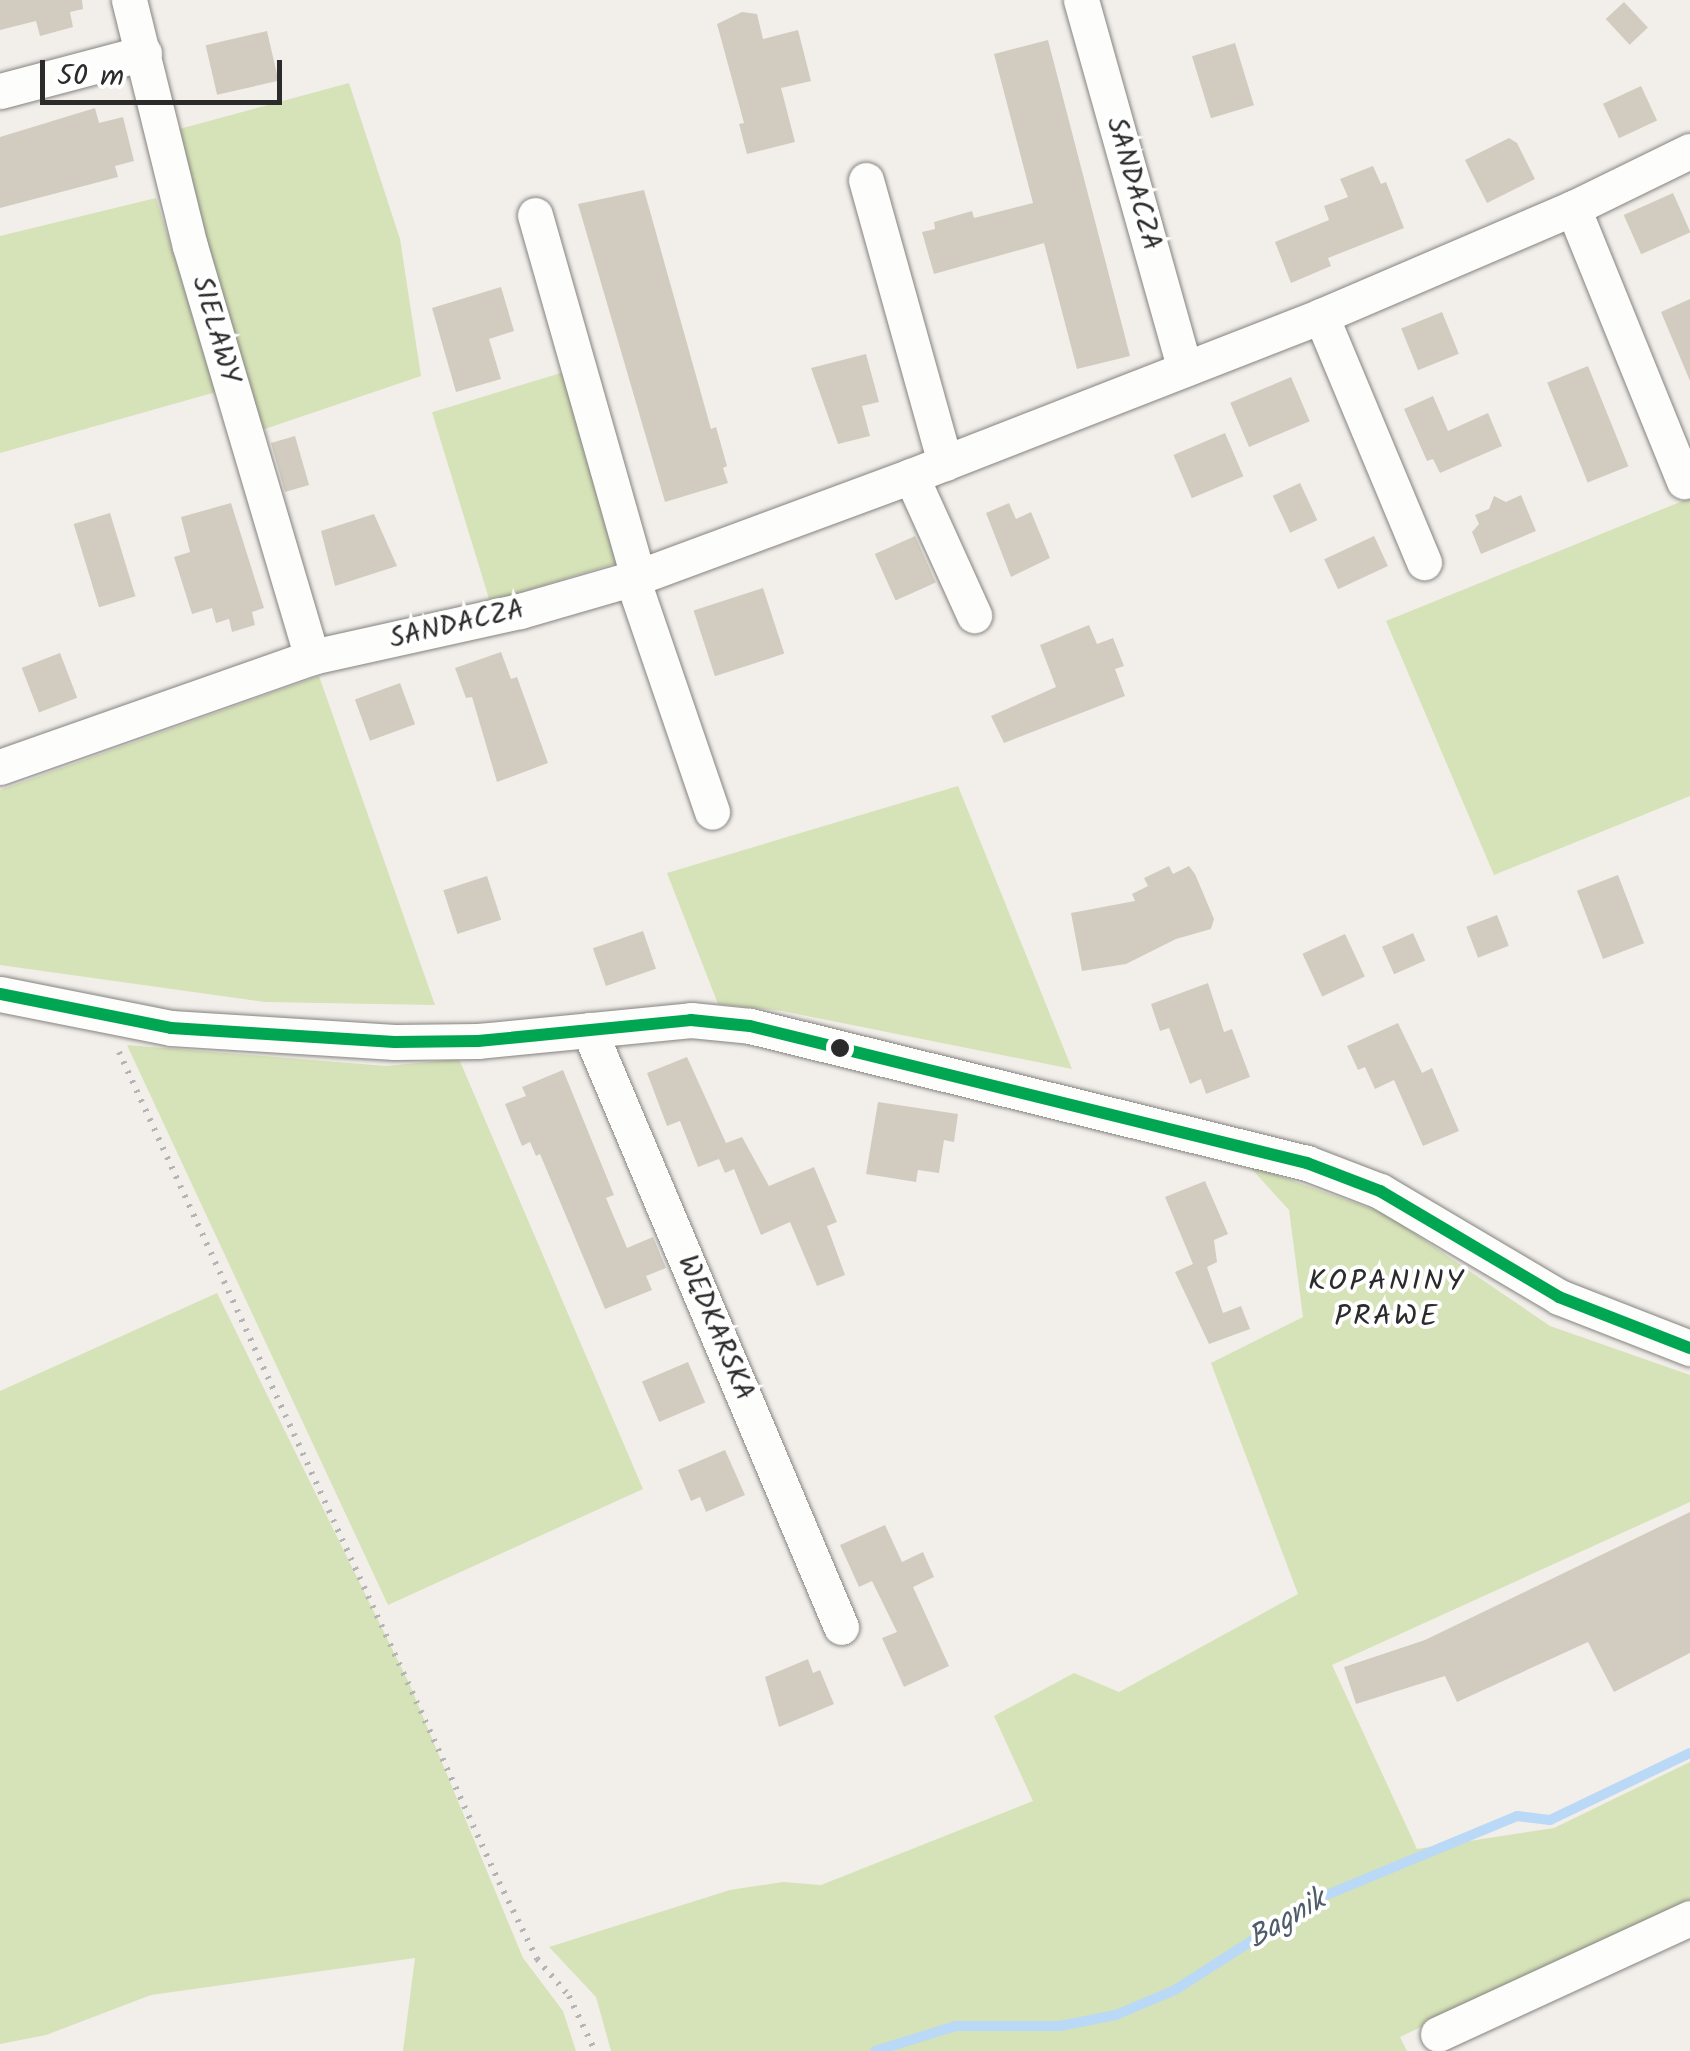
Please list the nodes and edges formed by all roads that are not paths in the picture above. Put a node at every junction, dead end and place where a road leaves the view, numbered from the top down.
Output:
1 (129, 0) edge
2 (1081, 0) edge
3 (144, 53) junction
4 (0, 90) edge
5 (1690, 151) edge
6 (866, 180) dead end
7 (1573, 208) junction
8 (536, 214) dead end
9 (1321, 316) junction
10 (1185, 369) junction
11 (945, 463) junction
12 (911, 476) junction
13 (1684, 481) dead end
14 (1424, 562) dead end
15 (635, 578) junction
16 (974, 614) dead end
17 (312, 658) junction
18 (0, 767) edge
19 (712, 812) dead end
20 (0, 994) edge
21 (590, 1030) junction
22 (1690, 1348) edge
23 (840, 1626) dead end
24 (1690, 1918) edge
25 (1438, 2034) dead end

1 - 3 street, SIELAWY
2 - 10 street, SANDACZA
3 - 4 street
3 - 17 street, SIELAWY
5 - 7 street, SANDACZA
6 - 11 street
7 - 9 street, SANDACZA
7 - 13 street
8 - 15 street
9 - 10 street, SANDACZA
9 - 14 street
10 - 11 street, SANDACZA
11 - 12 street, SANDACZA
12 - 15 street, SANDACZA
12 - 16 street
15 - 17 street, SANDACZA
15 - 19 street
17 - 18 street, SANDACZA
20 - 21 street
21 - 22 street
21 - 23 street, WĘDKARSKA
24 - 25 street

